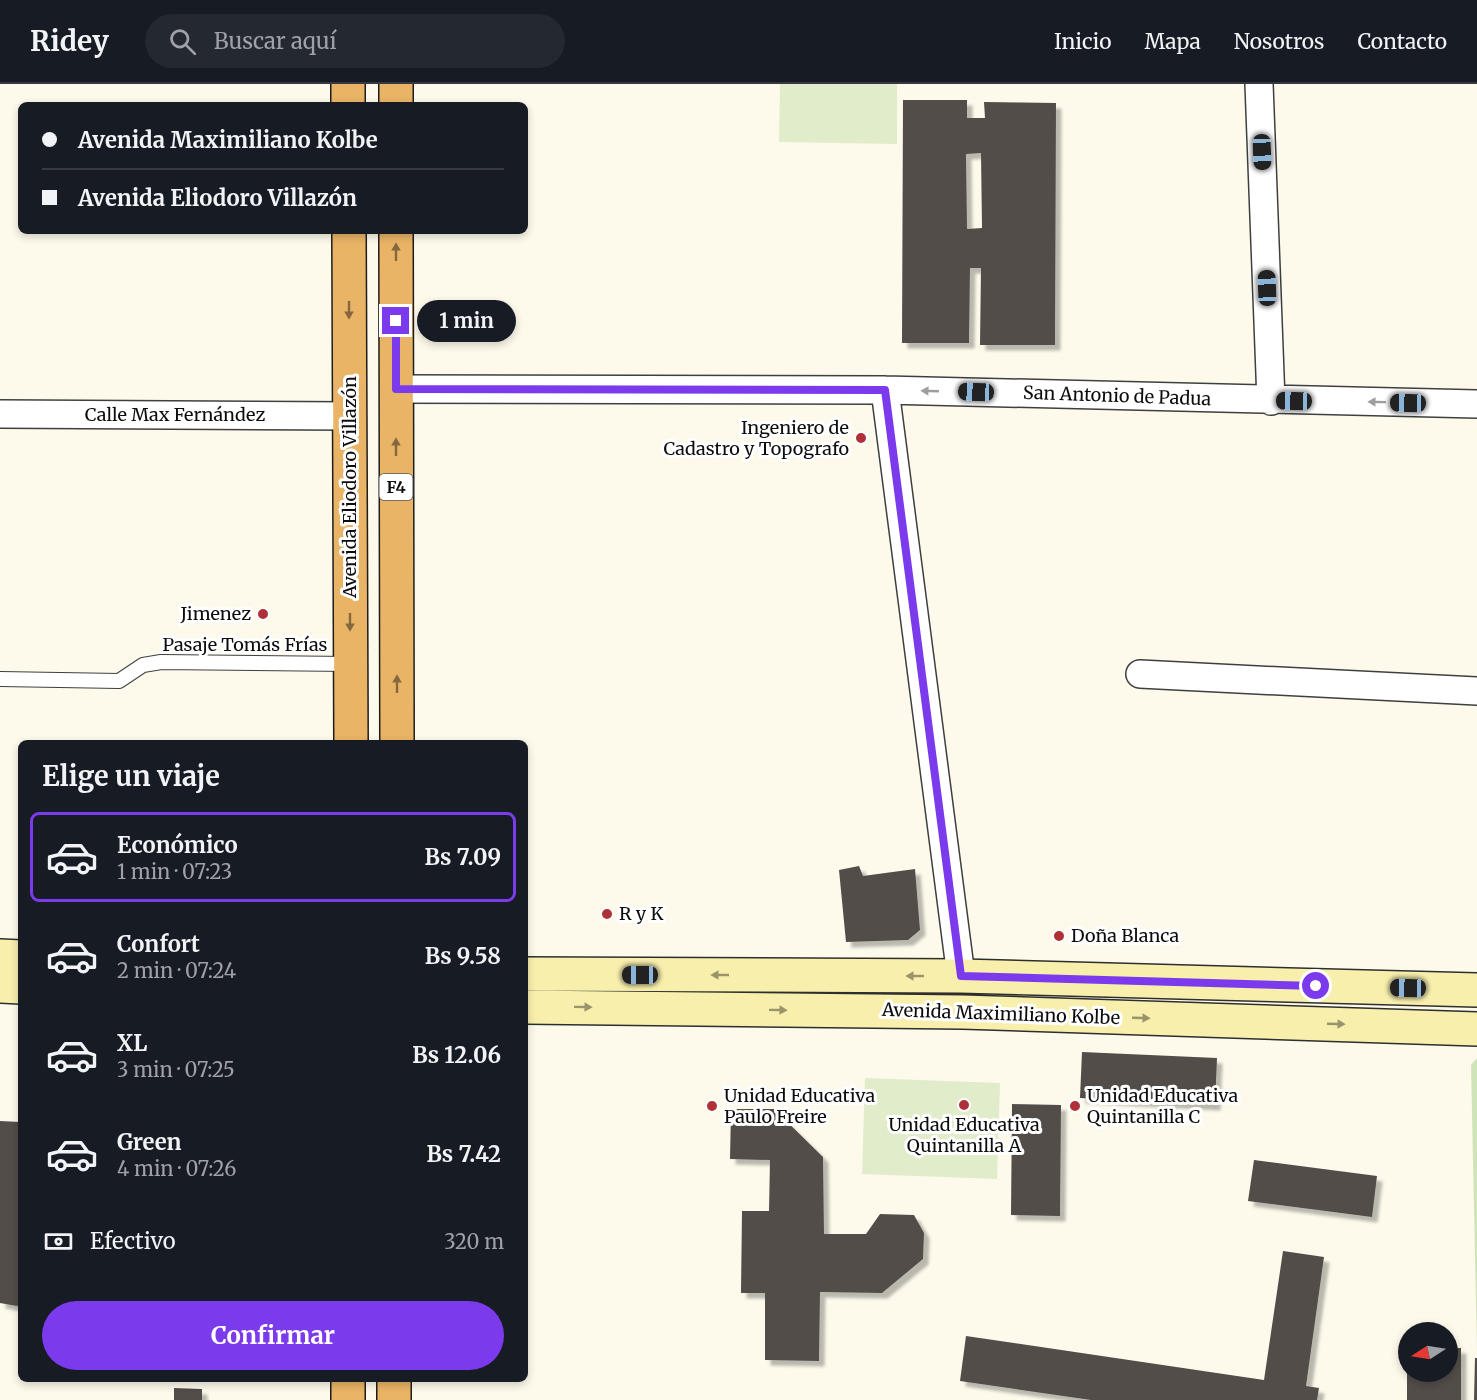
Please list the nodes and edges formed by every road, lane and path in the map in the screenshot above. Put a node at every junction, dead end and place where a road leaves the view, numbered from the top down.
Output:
1 (348, 84) edge
2 (396, 84) edge
3 (1259, 84) edge
4 (348, 102) edge
5 (396, 102) edge
6 (349, 234) edge
7 (396, 234) edge
8 (396, 389) junction
9 (885, 390) junction
10 (1271, 400) junction
11 (1477, 404) edge
12 (0, 414) edge
13 (349, 416) junction
14 (350, 664) junction
15 (1140, 674) dead end
16 (0, 679) edge
17 (1477, 691) edge
18 (351, 740) edge
19 (397, 740) edge
20 (0, 956) edge
21 (18, 957) edge
22 (528, 974) edge
23 (961, 976) junction
24 (0, 986) edge
25 (18, 987) edge
26 (1477, 990) edge
27 (528, 1007) edge
28 (1477, 1029) edge
29 (348, 1382) edge
30 (394, 1382) edge
31 (348, 1400) edge
32 (394, 1400) edge

1 - 4 highway
2 - 5 highway
3 - 10 street
6 -> 13 highway, Avenida Eliodoro Villazón
8 -> 7 highway, F4
8 - 9 street, San Antonio de Padua
19 -> 8 highway, F4
10 -> 9 street, San Antonio de Padua
9 - 23 street
11 -> 10 street, San Antonio de Padua
12 - 13 street, Calle Max Fernández
13 -> 14 highway, Avenida Eliodoro Villazón
14 - 16 lane, Pasaje Tomás Frías
14 - 18 highway, Avenida Eliodoro Villazón
15 - 17 street
20 - 21 main road
23 -> 22 main road, Avenida Maximiliano Kolbe
23 - 26 main road, Avenida Maximiliano Kolbe
24 - 25 main road
27 -> 28 main road, Avenida Maximiliano Kolbe
29 - 31 highway
30 - 32 highway

